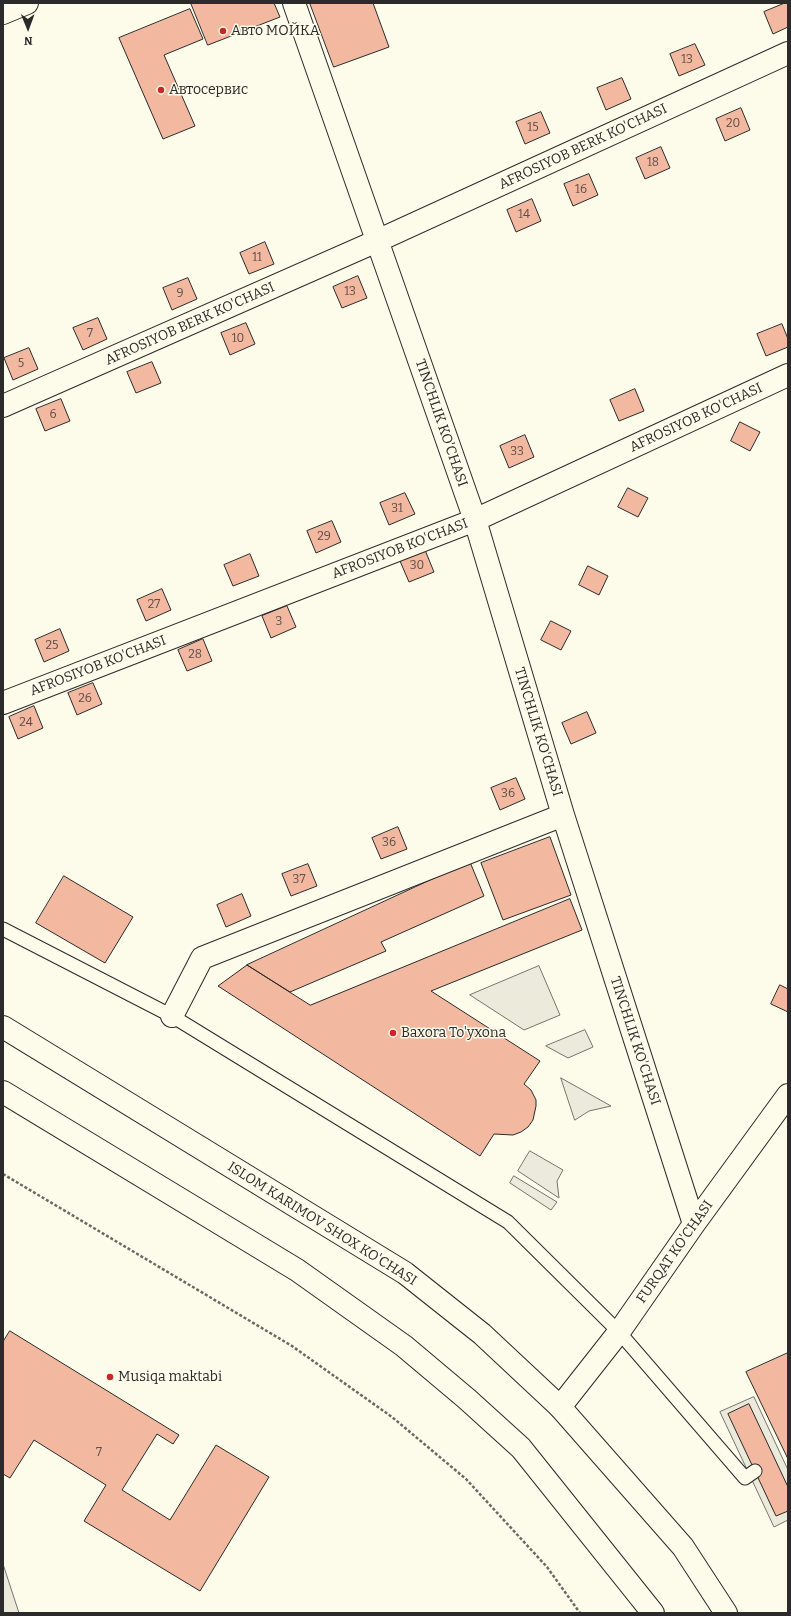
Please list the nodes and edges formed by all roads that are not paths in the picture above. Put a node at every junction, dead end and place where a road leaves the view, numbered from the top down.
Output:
1 (27, 3) edge
2 (294, 3) edge
3 (3, 13) edge
4 (788, 53) edge
5 (377, 241) junction
6 (788, 375) edge
7 (3, 406) edge
8 (475, 520) junction
9 (3, 703) edge
10 (563, 815) junction
11 (3, 930) edge
12 (172, 1016) junction
13 (3, 1027) edge
14 (3, 1092) edge
15 (788, 1095) edge
16 (694, 1224) junction
17 (619, 1332) junction
18 (560, 1407) junction
19 (755, 1471) dead end
20 (653, 1613) edge
21 (726, 1613) edge

1 - 3 street
2 - 5 street
4 - 5 street, AFROSIYOB BERK KO'CHASI
5 - 7 street, AFROSIYOB BERK KO'CHASI
5 - 8 street, TINCHLIK KO'CHASI
6 - 8 street, AFROSIYOB KO'CHASI
8 - 9 street, AFROSIYOB KO'CHASI
8 - 10 street, TINCHLIK KO'CHASI
10 - 12 street
10 - 16 street, TINCHLIK KO'CHASI
11 - 12 lane
12 - 17 lane
13 - 18 street, ISLOM KARIMOV SHOX KO'CHASI
14 - 20 street
15 - 16 street, FURQAT KO'CHASI
16 - 17 street, FURQAT KO'CHASI
17 - 18 street, FURQAT KO'CHASI
17 - 19 lane
18 - 21 street, ISLOM KARIMOV SHOX KO'CHASI

